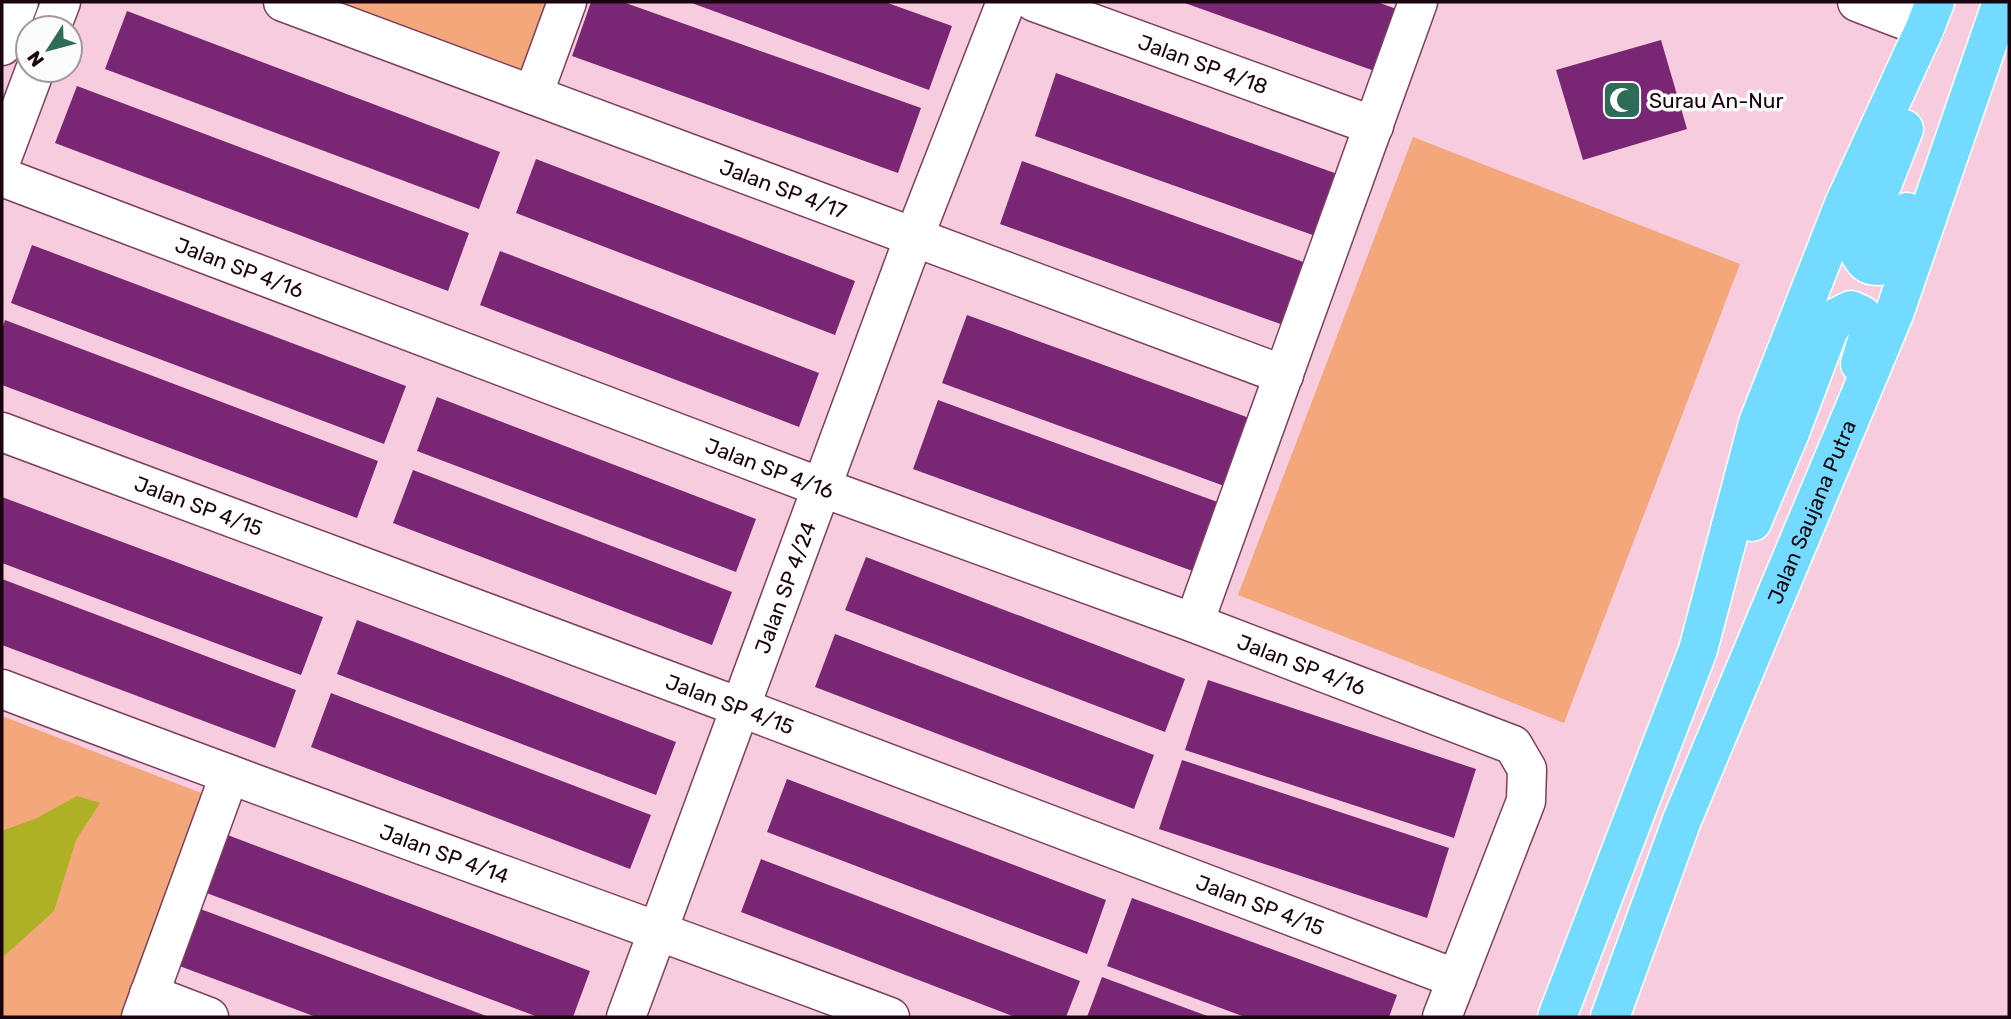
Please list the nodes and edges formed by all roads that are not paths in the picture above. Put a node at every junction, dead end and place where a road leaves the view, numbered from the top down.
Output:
1 (19, 2) edge
2 (283, 2) edge
3 (567, 2) edge
4 (1006, 2) edge
5 (1034, 2) edge
6 (1418, 2) edge
7 (1857, 2) edge
8 (2001, 2) edge
9 (1930, 15) edge
10 (1987, 41) junction
11 (2, 46) edge
12 (30, 84) edge
13 (533, 94) junction
14 (1374, 126) junction
15 (2, 158) edge
16 (2, 177) edge
17 (914, 237) junction
18 (1284, 375) junction
19 (2, 432) edge
20 (823, 488) junction
21 (1790, 562) junction
22 (1194, 623) junction
23 (1698, 650) junction
24 (2, 689) edge
25 (742, 708) junction
26 (229, 776) junction
27 (659, 930) junction
28 (1457, 979) junction
29 (145, 1006) edge
30 (209, 1017) edge
31 (626, 1017) edge
32 (890, 1017) edge
33 (1441, 1017) edge
34 (1556, 1017) edge
35 (1610, 1017) edge

1 - 11 street
2 - 13 street, Jalan SP 4/17
3 - 13 street
4 - 17 street, Jalan SP 4/24
5 - 14 street, Jalan SP 4/18
6 - 14 street
7 - 9 street
8 - 10 main road, Jalan Saujana Putra
9 - 10 main road
9 - 23 main road
10 - 21 main road, Jalan Saujana Putra
12 - 15 street
13 - 17 street, Jalan SP 4/17
14 - 18 street
16 - 20 street, Jalan SP 4/16
17 - 18 street, Jalan SP 4/17
17 - 20 street, Jalan SP 4/24
18 - 22 street
19 - 25 street, Jalan SP 4/15
20 - 22 street, Jalan SP 4/16
20 - 25 street, Jalan SP 4/24
21 - 23 main road
21 - 35 main road, Jalan Saujana Putra
22 - 28 street, Jalan SP 4/16
23 - 34 main road
24 - 26 street, Jalan SP 4/14
25 - 27 street, Jalan SP 4/24
25 - 28 street, Jalan SP 4/15
26 - 27 street, Jalan SP 4/14
26 - 29 street
27 - 31 street, Jalan SP 4/24
27 - 32 street, Jalan SP 4/14
28 - 33 street
29 - 30 street

